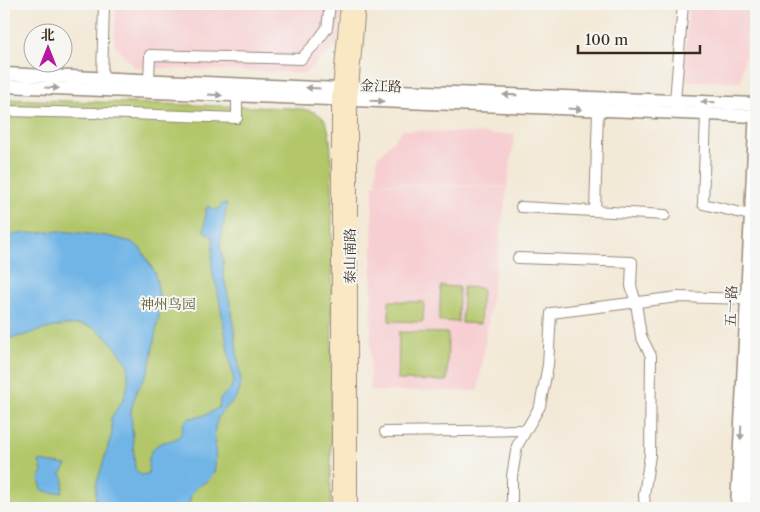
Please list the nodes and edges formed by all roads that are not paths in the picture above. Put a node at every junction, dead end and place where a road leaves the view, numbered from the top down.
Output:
1 (104, 4) edge
2 (330, 4) edge
3 (348, 4) edge
4 (358, 4) edge
5 (683, 4) edge
6 (4, 74) edge
7 (102, 78) junction
8 (4, 86) edge
9 (149, 86) junction
10 (345, 95) junction
11 (237, 96) junction
12 (675, 101) junction
13 (539, 102) junction
14 (598, 110) junction
15 (756, 110) edge
16 (4, 111) edge
17 (706, 115) junction
18 (521, 206) dead end
19 (595, 211) junction
20 (665, 215) dead end
21 (750, 215) junction
22 (518, 258) dead end
23 (751, 301) edge
24 (636, 302) junction
25 (526, 430) junction
26 (385, 432) dead end
27 (339, 508) edge
28 (350, 508) edge
29 (512, 508) edge
30 (645, 508) edge
31 (737, 508) edge
32 (748, 508) edge

1 - 7 street
2 - 9 street
3 - 10 main road, 泰山南路
4 - 10 main road, 泰山南路
5 - 12 street
6 - 7 street, 金江路
7 - 9 street, 金江路
8 -> 9 street, 金江路
10 -> 9 street, 金江路
9 -> 11 street, 金江路
10 - 11 street, 金江路
10 - 13 street, 金江路
10 - 27 main road, 泰山南路
10 - 28 main road, 泰山南路
11 - 16 street
12 - 13 street, 金江路
15 -> 12 street, 金江路
13 -> 14 street, 金江路
14 - 17 street, 金江路
14 - 19 street
15 - 17 street, 金江路
15 - 21 street, 五一路
17 - 21 street
18 - 19 street
19 - 20 street
21 - 23 street, 五一路
22 - 24 street
23 - 24 street
23 -> 31 street, 五一路
23 - 32 street, 五一路
24 - 25 street
24 - 30 street
25 - 26 street
25 - 29 street

